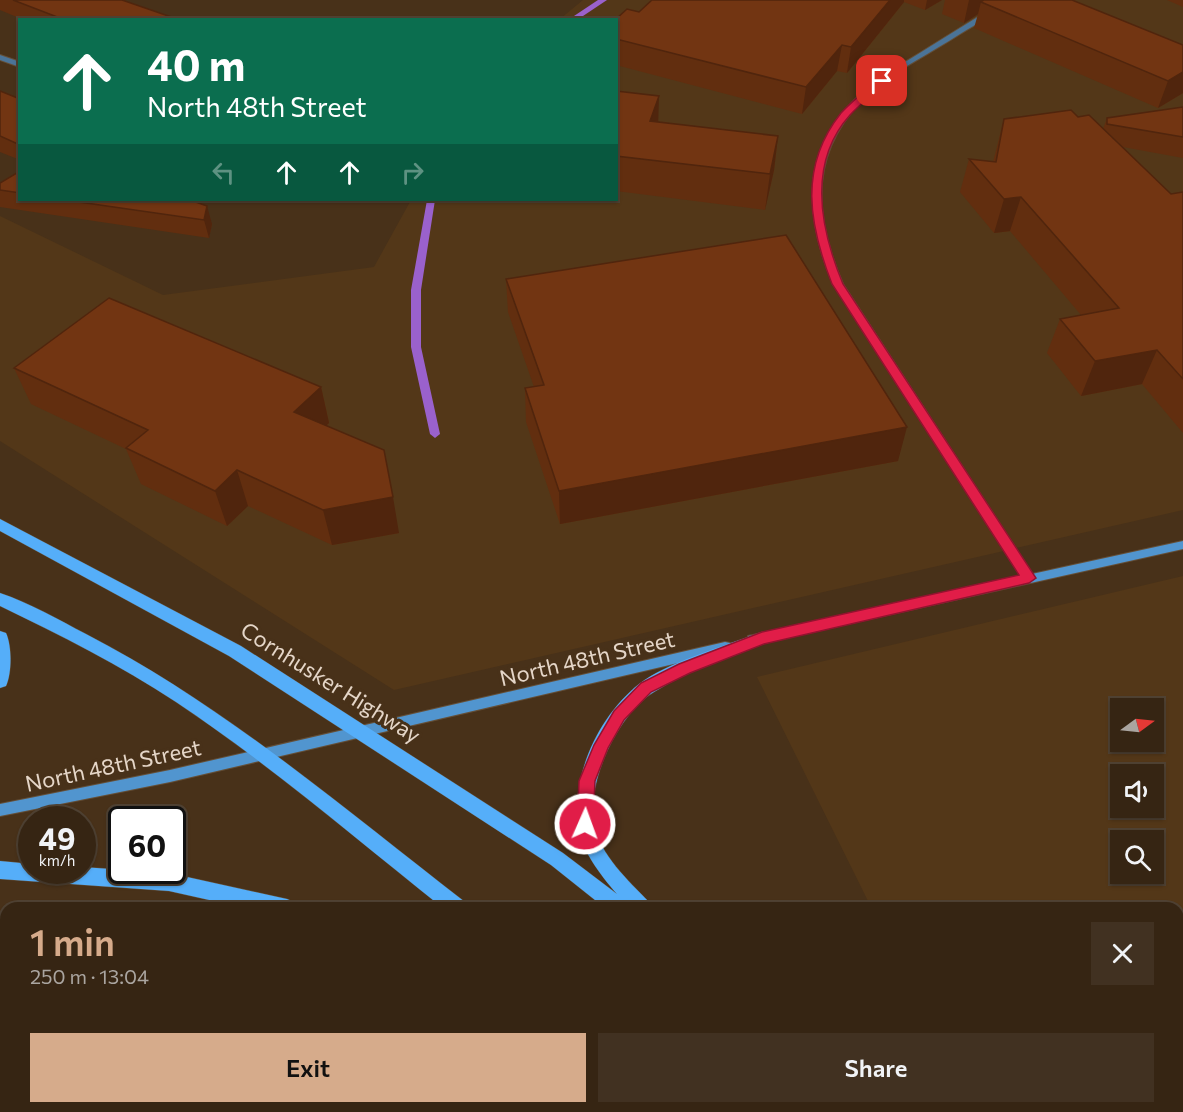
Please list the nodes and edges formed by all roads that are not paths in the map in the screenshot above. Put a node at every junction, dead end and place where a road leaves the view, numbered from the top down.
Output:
1 (1010, 0) edge
2 (0, 57) edge
3 (18, 63) edge
4 (0, 524) edge
5 (1183, 545) edge
6 (1029, 578) junction
7 (0, 599) edge
8 (0, 637) edge
9 (762, 638) junction
10 (0, 681) edge
11 (362, 732) junction
12 (261, 754) junction
13 (0, 810) edge
14 (0, 870) edge
15 (260, 902) edge
16 (450, 902) edge
17 (612, 902) edge
18 (636, 902) edge

1 - 6 street
2 - 3 street
4 - 11 main road, Cornhusker Highway
5 - 6 main road, North 48th Street
6 - 9 main road, North 48th Street
7 - 12 main road
8 - 10 main road
9 - 11 main road, North 48th Street
9 - 18 main road
11 - 12 main road, North 48th Street
11 - 17 main road, Cornhusker Highway
12 - 13 main road, North 48th Street
12 - 16 main road
14 - 15 main road

